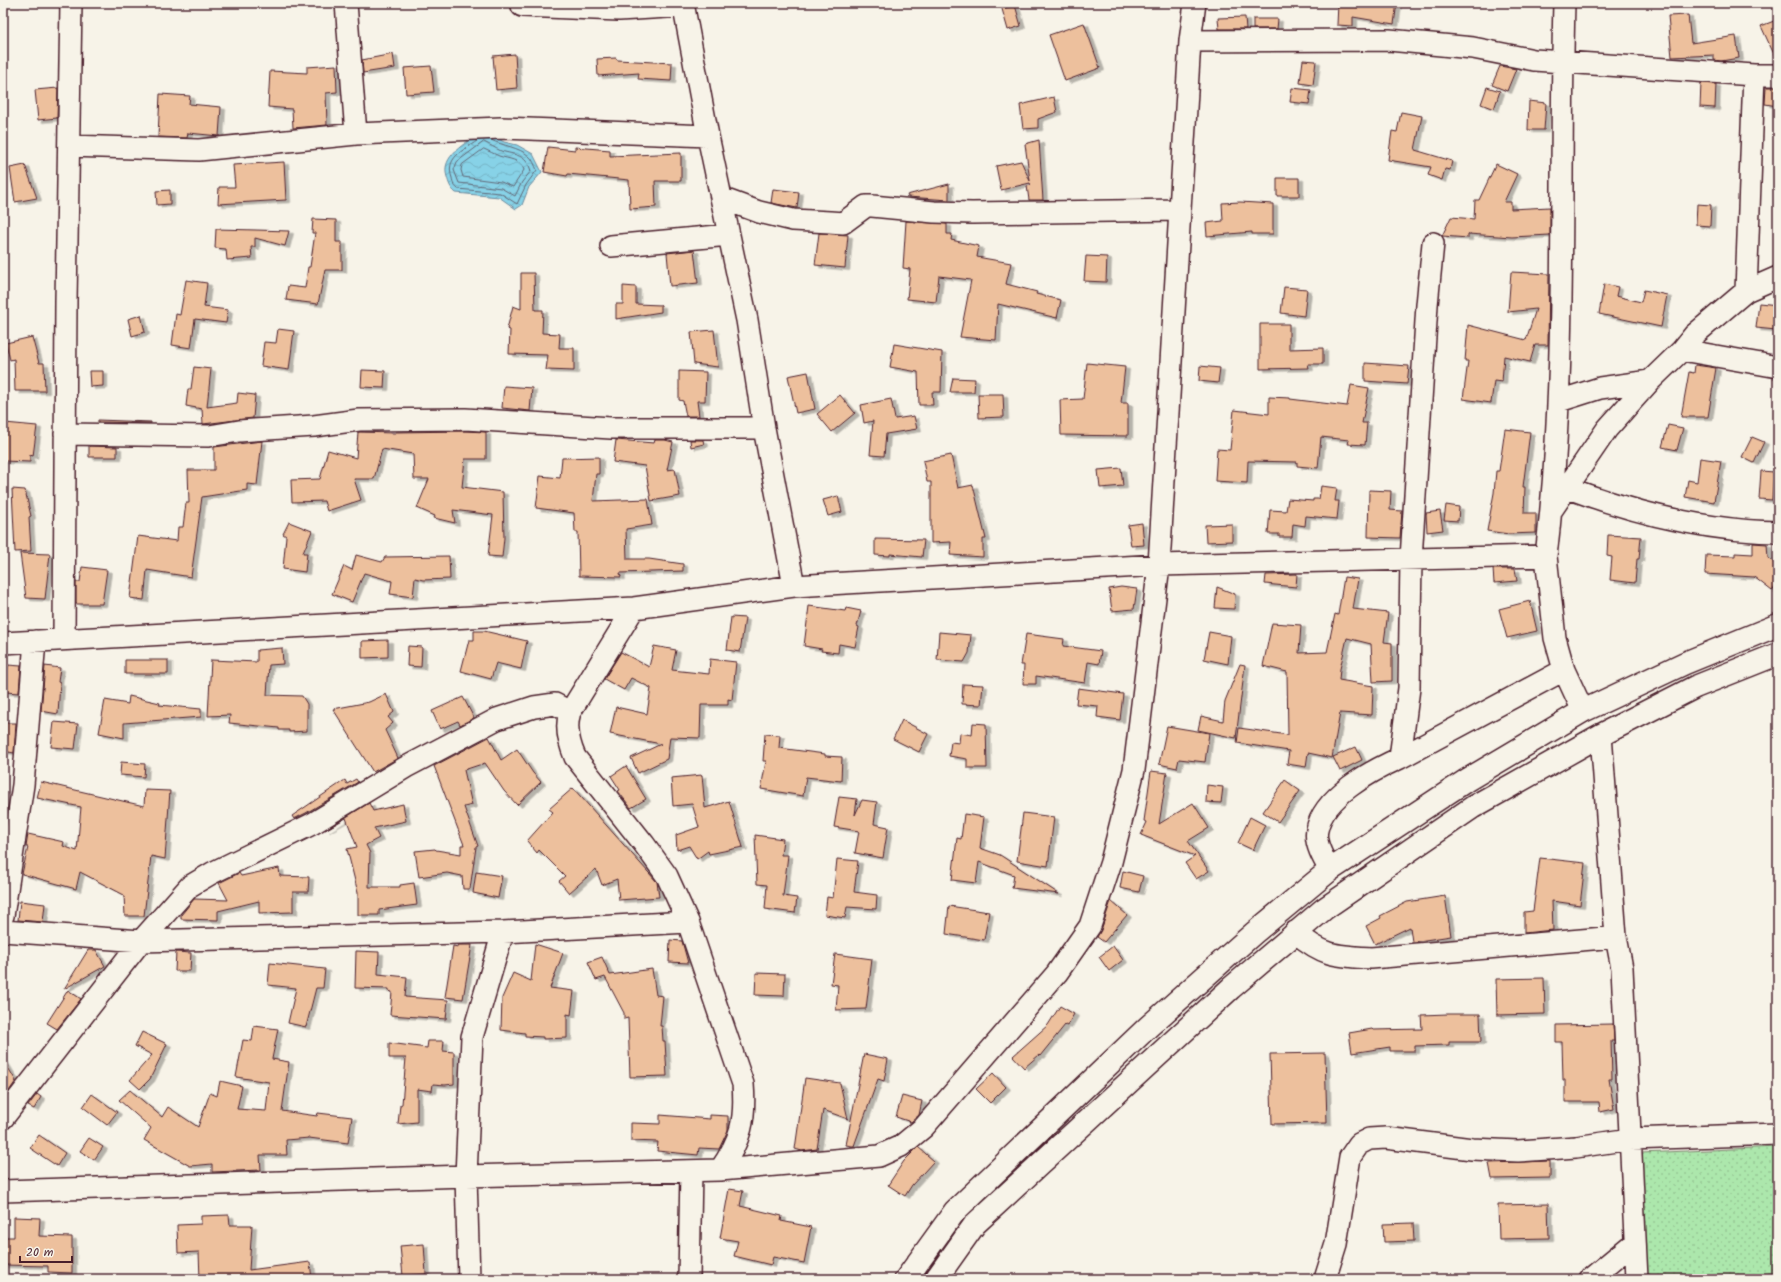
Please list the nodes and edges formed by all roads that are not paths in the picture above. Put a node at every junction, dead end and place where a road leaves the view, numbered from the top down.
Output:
1 (71, 3) edge
2 (346, 3) edge
3 (1195, 3) edge
4 (1564, 3) edge
5 (683, 5) edge
6 (522, 6) dead end
7 (1190, 41) junction
8 (1562, 62) junction
9 (1754, 75) junction
10 (1778, 75) edge
11 (356, 134) junction
12 (708, 136) junction
13 (68, 146) junction
14 (721, 198) junction
15 (1180, 210) junction
16 (729, 234) junction
17 (1433, 243) dead end
18 (611, 246) dead end
19 (1778, 276) edge
20 (1746, 290) junction
21 (1682, 350) junction
22 (1778, 367) edge
23 (1650, 381) junction
24 (1559, 401) junction
25 (764, 428) junction
26 (65, 434) junction
27 (1568, 488) junction
28 (1551, 511) junction
29 (1778, 532) edge
30 (1546, 556) junction
31 (1411, 559) junction
32 (1159, 565) junction
33 (794, 586) junction
34 (634, 608) junction
35 (1778, 625) edge
36 (64, 639) junction
37 (35, 641) junction
38 (3, 643) edge
39 (1778, 654) edge
40 (1564, 670) junction
41 (1583, 711) junction
42 (570, 712) junction
43 (1600, 734) junction
44 (1400, 758) junction
45 (1330, 870) junction
46 (3, 916) edge
47 (688, 922) junction
48 (3, 931) edge
49 (503, 932) junction
50 (1295, 932) junction
51 (1616, 937) junction
52 (141, 942) junction
53 (3, 1118) edge
54 (1778, 1134) edge
55 (1630, 1139) junction
56 (720, 1170) junction
57 (691, 1171) junction
58 (466, 1176) junction
59 (3, 1191) edge
60 (1634, 1242) junction
61 (469, 1279) edge
62 (689, 1279) edge
63 (906, 1279) edge
64 (936, 1279) edge
65 (1325, 1279) edge
66 (1590, 1279) edge
67 (1636, 1279) edge

1 - 13 street
2 - 11 street
3 - 7 street
4 - 8 street
5 - 6 street
5 - 12 street
7 - 8 street
7 - 15 street
8 - 9 street
8 - 24 street
9 - 10 street
9 - 20 street
11 - 12 street
11 - 13 street
12 - 14 street
13 - 26 street
14 - 15 street
14 - 16 street
15 - 32 street
16 - 18 street
16 - 25 street
17 - 31 street
19 - 20 street
20 - 21 street
21 - 22 street
21 - 23 street
23 - 24 street
23 - 27 street
24 - 28 street
25 - 26 street
25 - 33 street
26 - 36 street
27 - 28 street
27 - 29 street
28 - 30 street
30 - 31 street
30 - 40 street
31 - 32 street
31 - 44 street
32 - 33 street
32 - 56 street
33 - 34 street
34 - 36 street
34 - 42 street
35 - 41 main road
36 - 37 street
37 - 38 street
37 - 46 street
39 - 43 main road
40 - 41 street
40 - 44 street
41 - 45 main road
42 - 47 street
42 - 52 street
43 - 50 main road
43 - 51 street
44 - 45 street
45 - 63 main road
47 - 49 street
47 - 56 street
48 - 52 street
49 - 52 street
49 - 58 street
50 - 51 street
50 - 64 main road
51 - 55 street
52 - 53 street
54 - 55 street
55 - 60 street
55 - 65 street
56 - 57 street
57 - 58 street
57 - 62 street
58 - 59 street
58 - 61 street
60 - 66 street
60 - 67 street

